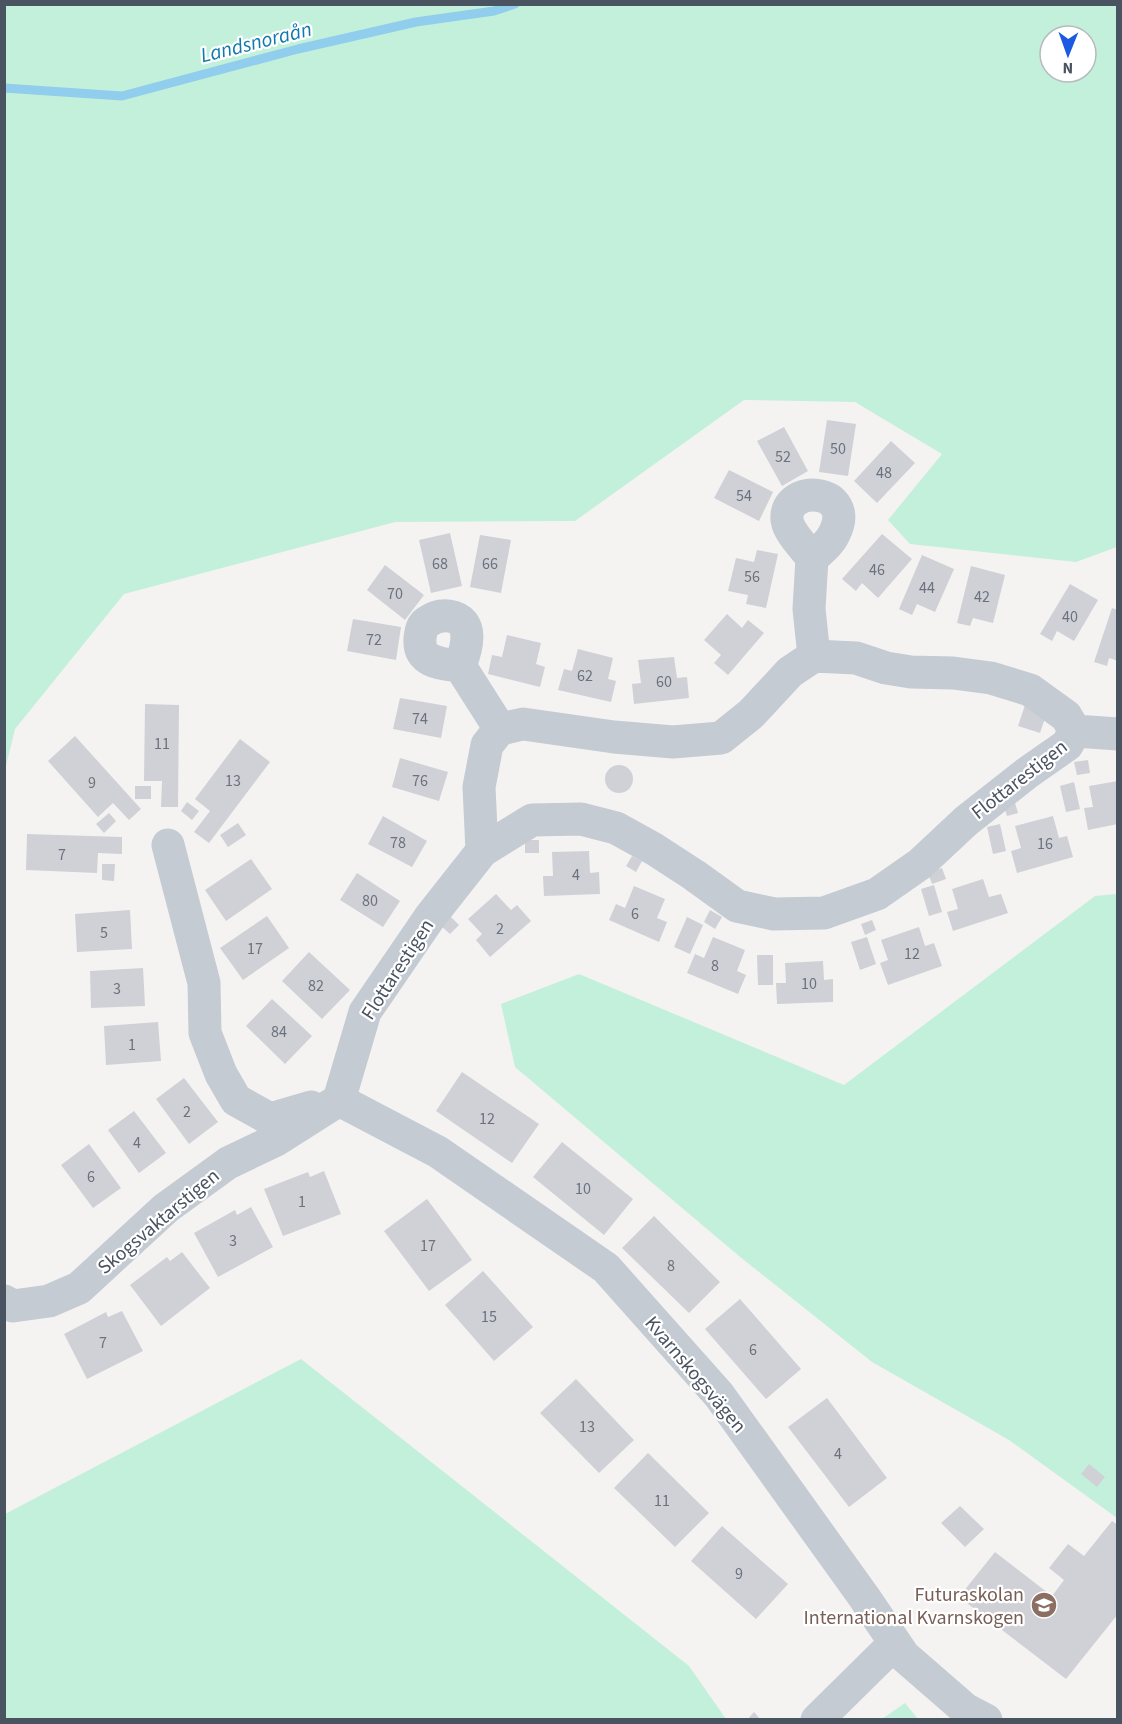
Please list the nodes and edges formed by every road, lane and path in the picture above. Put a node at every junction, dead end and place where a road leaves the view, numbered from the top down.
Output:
1 (812, 558) dead end
2 (814, 656) junction
3 (460, 666) dead end
4 (500, 729) junction
5 (1075, 731) junction
6 (1118, 734) edge
7 (168, 845) dead end
8 (482, 851) junction
9 (339, 1100) junction
10 (4, 1301) edge
11 (896, 1643) junction
12 (817, 1719) edge
13 (986, 1719) edge

1 - 2 street
2 - 4 street
2 - 5 street, Flottarestigen
3 - 4 street
4 - 8 street
5 - 6 street
5 - 8 street, Flottarestigen
7 - 9 street
8 - 9 street, Flottarestigen
9 - 10 street, Skogsvaktarstigen
9 - 11 street, Kvarnskogsvägen
11 - 12 street
11 - 13 street, Kvarnskogsvägen

